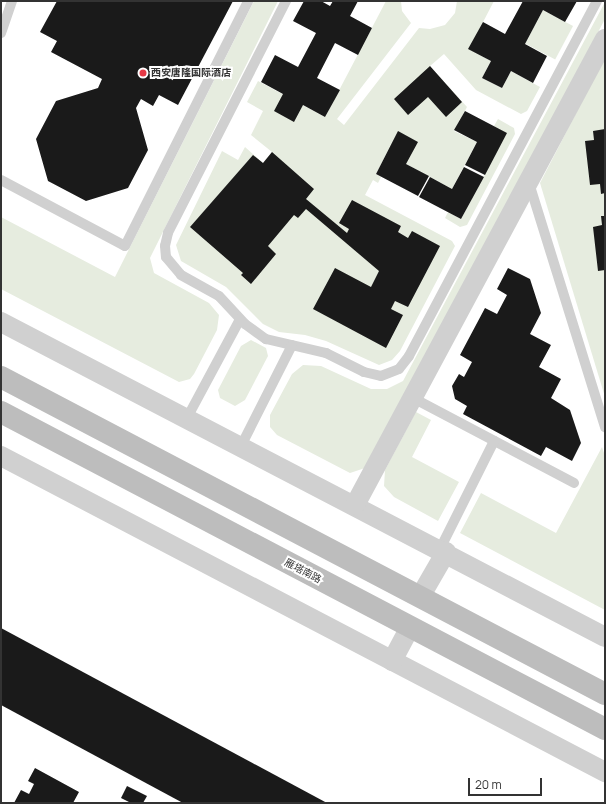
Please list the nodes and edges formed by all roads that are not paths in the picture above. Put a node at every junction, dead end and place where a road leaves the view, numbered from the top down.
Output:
1 (12, 1) edge
2 (248, 1) edge
3 (286, 1) edge
4 (597, 1) edge
5 (1, 33) edge
6 (605, 38) edge
7 (1, 180) edge
8 (529, 182) junction
9 (240, 319) junction
10 (1, 322) edge
11 (292, 345) junction
12 (1, 377) edge
13 (413, 398) junction
14 (1, 412) edge
15 (187, 418) junction
16 (605, 427) edge
17 (494, 441) junction
18 (241, 446) junction
19 (1, 456) edge
20 (574, 483) dead end
21 (355, 505) junction
22 (443, 550) junction
23 (420, 597) junction
24 (410, 627) junction
25 (605, 637) edge
26 (392, 661) junction
27 (605, 694) edge
28 (605, 729) edge
29 (605, 772) edge

1 - 5 lane
2 - 7 lane
3 - 9 lane
4 - 11 lane
6 - 8 street
8 - 13 street
8 - 16 lane
9 - 11 lane
9 - 15 lane
10 - 15 street
11 - 18 lane
12 - 23 main road
13 - 17 lane
13 - 21 street
14 - 24 main road, 雁塔南路
15 - 18 street
17 - 20 lane
17 - 22 lane
18 - 21 street
19 - 26 street
21 - 22 street
22 - 23 street
22 - 25 street
23 - 27 main road
24 - 26 street
24 - 28 main road, 雁塔南路
26 - 29 street

